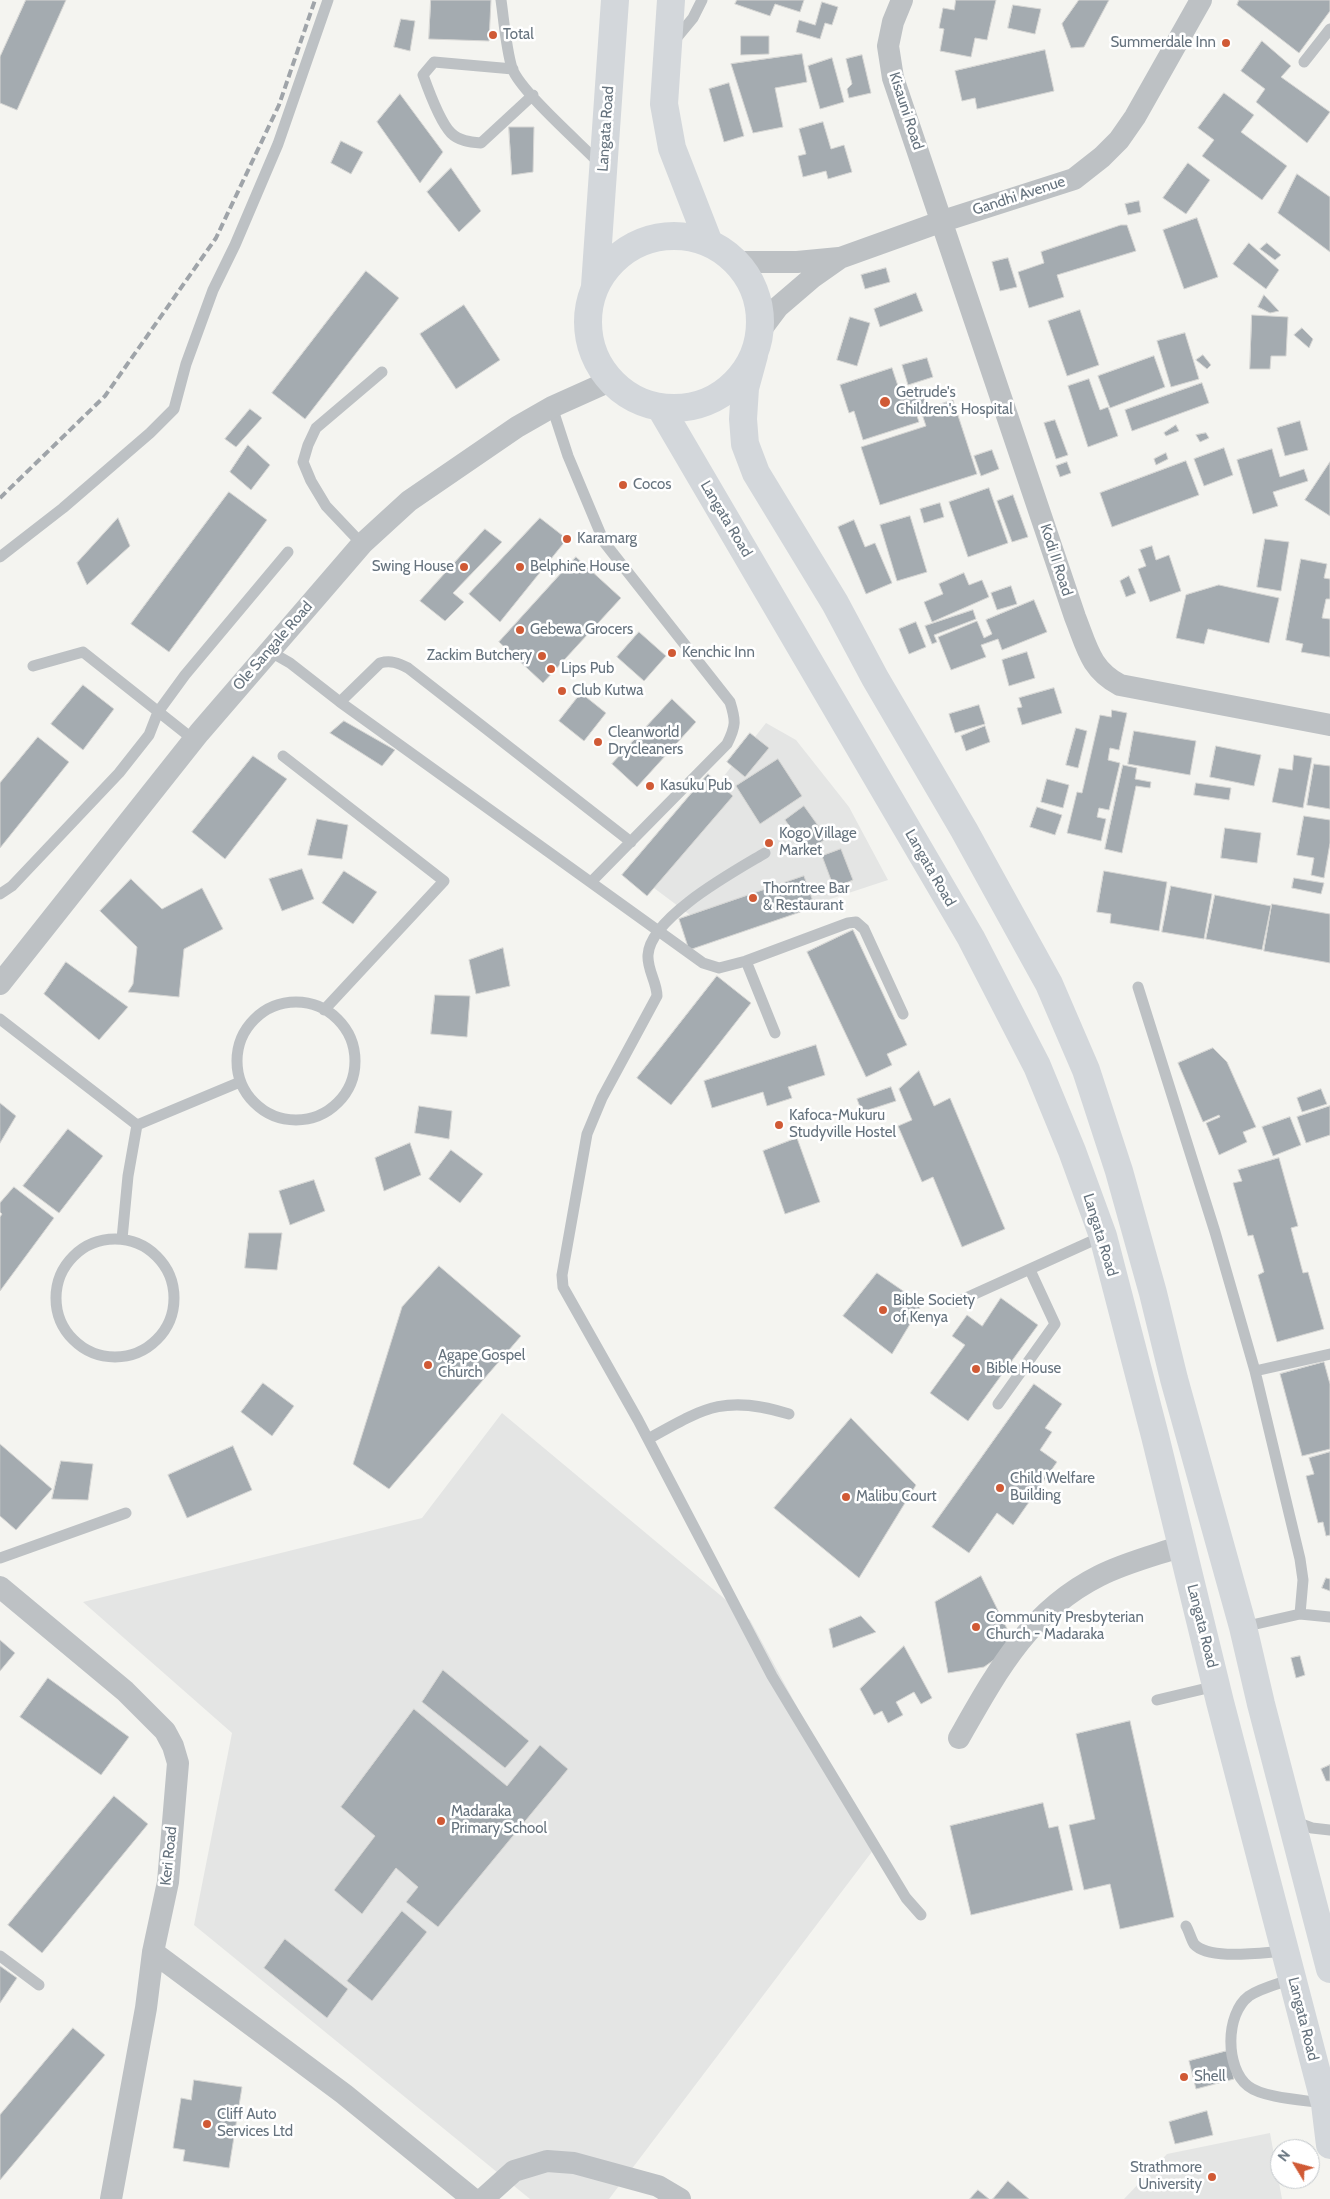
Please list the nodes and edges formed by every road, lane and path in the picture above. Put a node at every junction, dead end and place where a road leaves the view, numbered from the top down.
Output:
1 (328, 0) edge
2 (501, 0) edge
3 (615, 0) edge
4 (671, 0) edge
5 (702, 0) edge
6 (902, 0) edge
7 (1201, 0) edge
8 (1330, 29) edge
9 (667, 50) junction
10 (1304, 62) dead end
11 (513, 69) junction
12 (533, 95) junction
13 (603, 167) junction
14 (943, 221) junction
15 (710, 243) junction
16 (840, 258) junction
17 (736, 262) junction
18 (595, 287) junction
19 (757, 343) junction
20 (382, 372) dead end
21 (610, 381) junction
22 (552, 407) junction
23 (660, 407) junction
24 (362, 544) junction
25 (288, 552) dead end
26 (0, 557) edge
27 (269, 651) junction
28 (33, 666) dead end
29 (340, 702) junction
30 (158, 712) junction
31 (1330, 725) edge
32 (194, 740) junction
33 (283, 756) dead end
34 (631, 842) junction
35 (765, 853) dead end
36 (591, 882) junction
37 (0, 894) edge
38 (657, 930) junction
39 (746, 961) junction
40 (0, 984) edge
41 (1138, 988) dead end
42 (324, 1010) junction
43 (903, 1014) dead end
44 (0, 1019) edge
45 (775, 1033) dead end
46 (240, 1082) junction
47 (137, 1126) junction
48 (1103, 1236) junction
49 (122, 1239) junction
50 (1030, 1270) junction
51 (957, 1302) dead end
52 (1330, 1354) edge
53 (1255, 1371) junction
54 (998, 1404) dead end
55 (789, 1414) dead end
56 (648, 1439) junction
57 (126, 1513) dead end
58 (1182, 1546) junction
59 (0, 1558) edge
60 (0, 1587) edge
61 (1300, 1614) junction
62 (1330, 1617) edge
63 (1243, 1627) junction
64 (1216, 1686) junction
65 (1157, 1700) dead end
66 (959, 1738) dead end
67 (1291, 1821) junction
68 (1330, 1830) edge
69 (921, 1915) dead end
70 (1186, 1926) dead end
71 (1286, 1951) junction
72 (153, 1952) junction
73 (0, 1956) edge
74 (1330, 1969) edge
75 (1293, 1978) junction
76 (39, 1985) dead end
77 (1325, 2104) junction
78 (1330, 2145) edge
79 (111, 2199) edge
80 (473, 2199) edge
81 (483, 2199) edge
82 (680, 2199) edge

1 - 26 lane
2 - 11 lane
3 - 13 main road, Langata Road
4 - 9 main road
5 - 9 lane
6 - 14 street, Kisauni Road
7 - 14 street, Gandhi Avenue
8 - 10 lane
9 - 15 main road
11 - 12 lane
11 - 12 lane
12 - 13 lane
13 - 18 main road, Langata Road
14 - 16 street, Gandhi Avenue
14 - 31 street, Kodi II Road
15 - 17 main road
15 - 18 main road
16 - 17 street, Gandhi Avenue
16 - 19 street, Gandhi Avenue
17 - 19 main road
18 - 21 main road
19 - 23 main road
19 - 63 main road
20 - 24 lane
21 - 22 street, Ole Sangale Road
21 - 23 main road
22 - 24 street, Ole Sangale Road
22 - 34 lane
23 - 48 main road, Langata Road
24 - 27 street, Ole Sangale Road
25 - 30 lane
27 - 29 lane
27 - 32 street, Ole Sangale Road
28 - 30 lane
29 - 34 lane
29 - 36 lane
30 - 32 lane
30 - 37 lane
32 - 40 street, Ole Sangale Road
33 - 42 lane
34 - 36 lane
35 - 38 lane
36 - 38 lane
38 - 39 lane
38 - 56 lane
39 - 43 lane
39 - 45 lane
41 - 53 lane
42 - 46 lane
42 - 46 lane
44 - 47 lane
46 - 47 lane
47 - 49 lane
48 - 50 lane
48 - 58 main road, Langata Road
49 - 49 lane
50 - 51 lane
50 - 54 lane
52 - 53 lane
53 - 61 lane
55 - 56 lane
56 - 69 lane
57 - 59 lane
58 - 64 main road, Langata Road
58 - 66 street
60 - 72 street, Keri Road
61 - 62 lane
61 - 63 lane
63 - 67 main road
64 - 65 lane
64 - 71 main road, Langata Road
67 - 68 lane
67 - 74 main road
70 - 71 lane
71 - 75 main road, Langata Road
72 - 79 street, Keri Road
72 - 80 street
73 - 76 lane
75 - 77 main road, Langata Road
75 - 77 lane
77 - 78 main road, Langata Road
81 - 82 street

